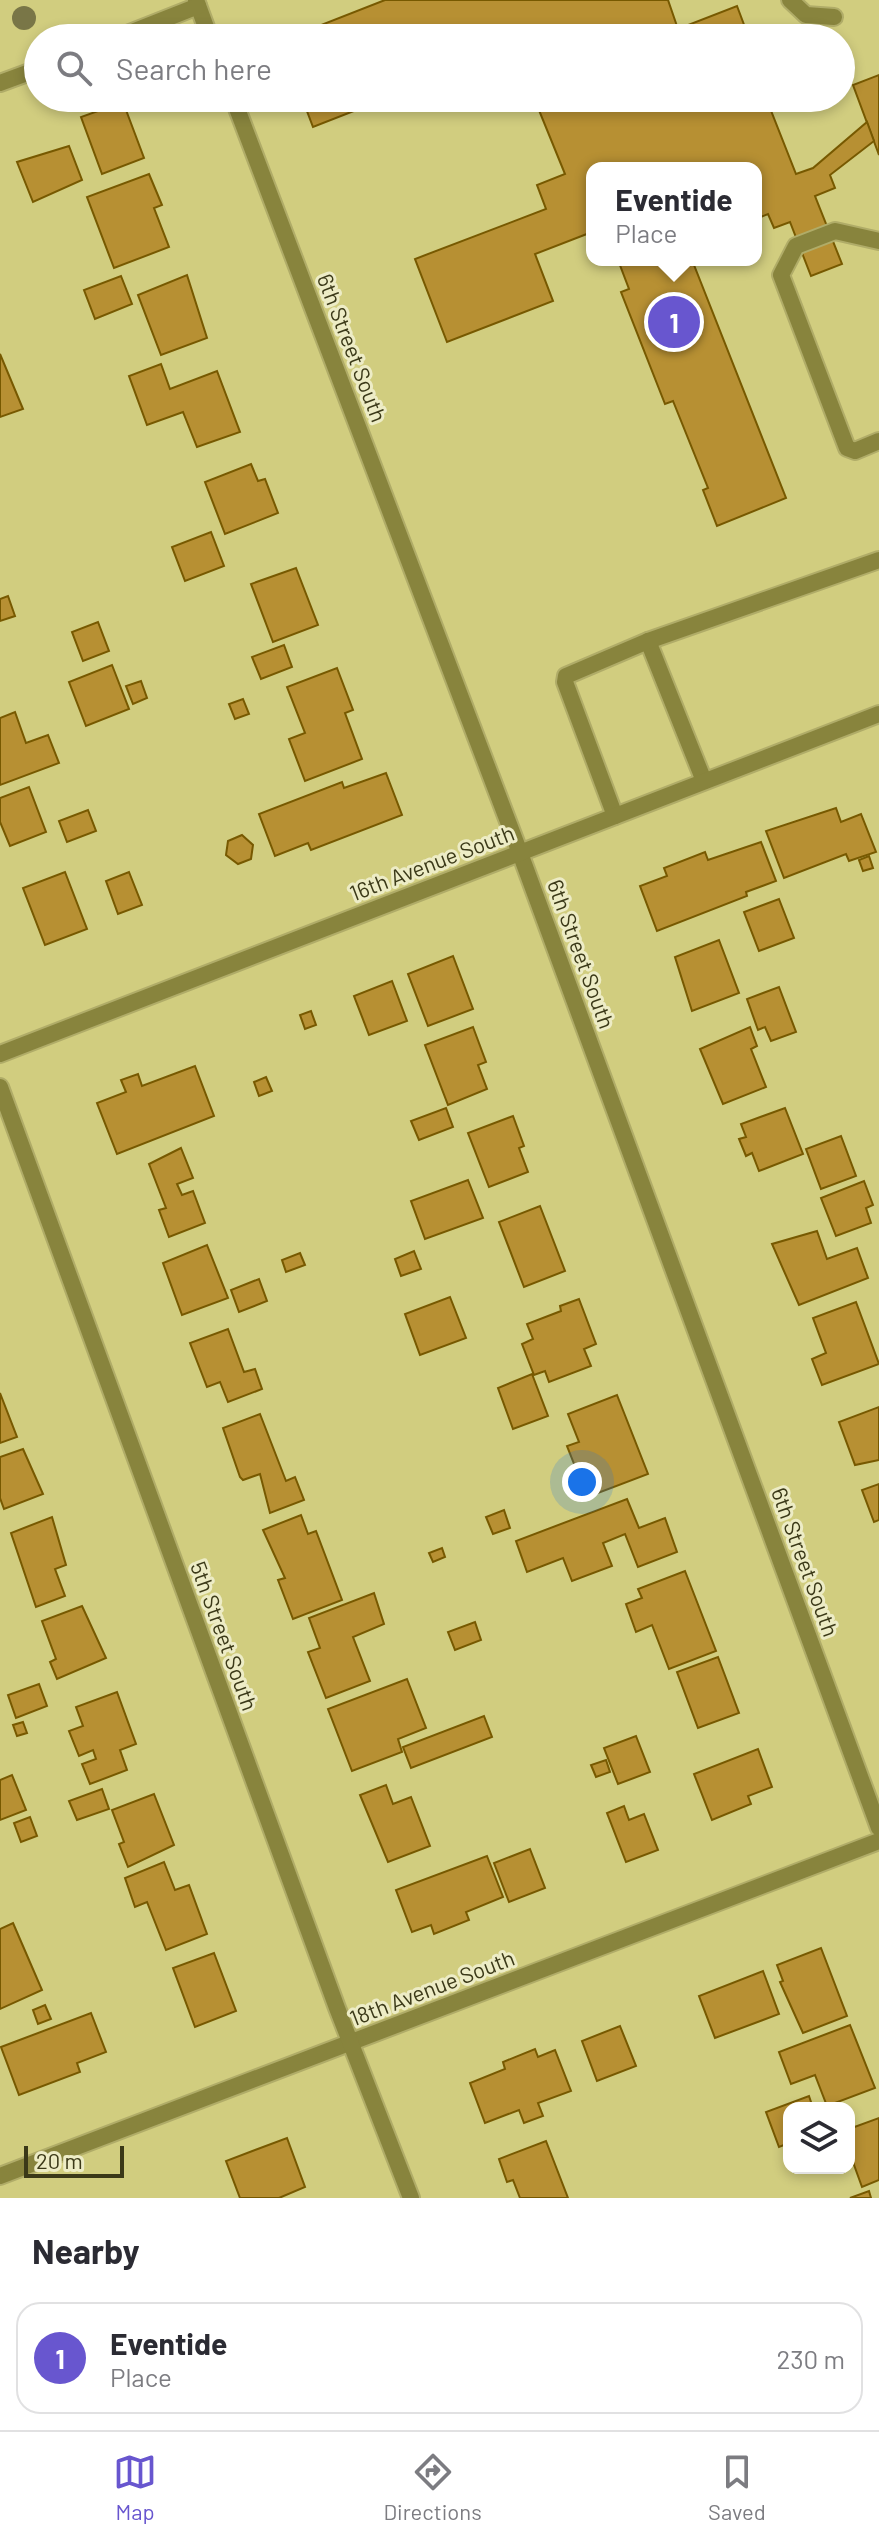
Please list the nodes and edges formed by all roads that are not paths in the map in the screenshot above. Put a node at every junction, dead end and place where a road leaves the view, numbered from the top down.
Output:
1 (790, 0) edge
2 (197, 3) edge
3 (834, 17) dead end
4 (149, 24) edge
5 (205, 24) edge
6 (24, 74) edge
7 (0, 83) edge
8 (238, 112) edge
9 (879, 241) edge
10 (879, 441) edge
11 (879, 560) edge
12 (648, 641) junction
13 (879, 714) edge
14 (704, 781) junction
15 (615, 816) junction
16 (520, 853) junction
17 (0, 1054) edge
18 (0, 1087) edge
19 (879, 1828) edge
20 (879, 1841) edge
21 (350, 2042) junction
22 (0, 2176) edge
23 (411, 2198) edge

1 - 3 street
2 - 4 street
2 - 5 street
6 - 7 street
8 - 16 street, 6th Street South
9 - 10 street
11 - 12 street
12 - 14 street
12 - 15 street
13 - 14 street, 16th Avenue South
14 - 15 street, 16th Avenue South
15 - 16 street, 16th Avenue South
16 - 17 street, 16th Avenue South
16 - 19 street, 6th Street South
18 - 21 street, 5th Street South
20 - 21 street, 18th Avenue South
21 - 22 street, 18th Avenue South
21 - 23 street, 5th Street South

